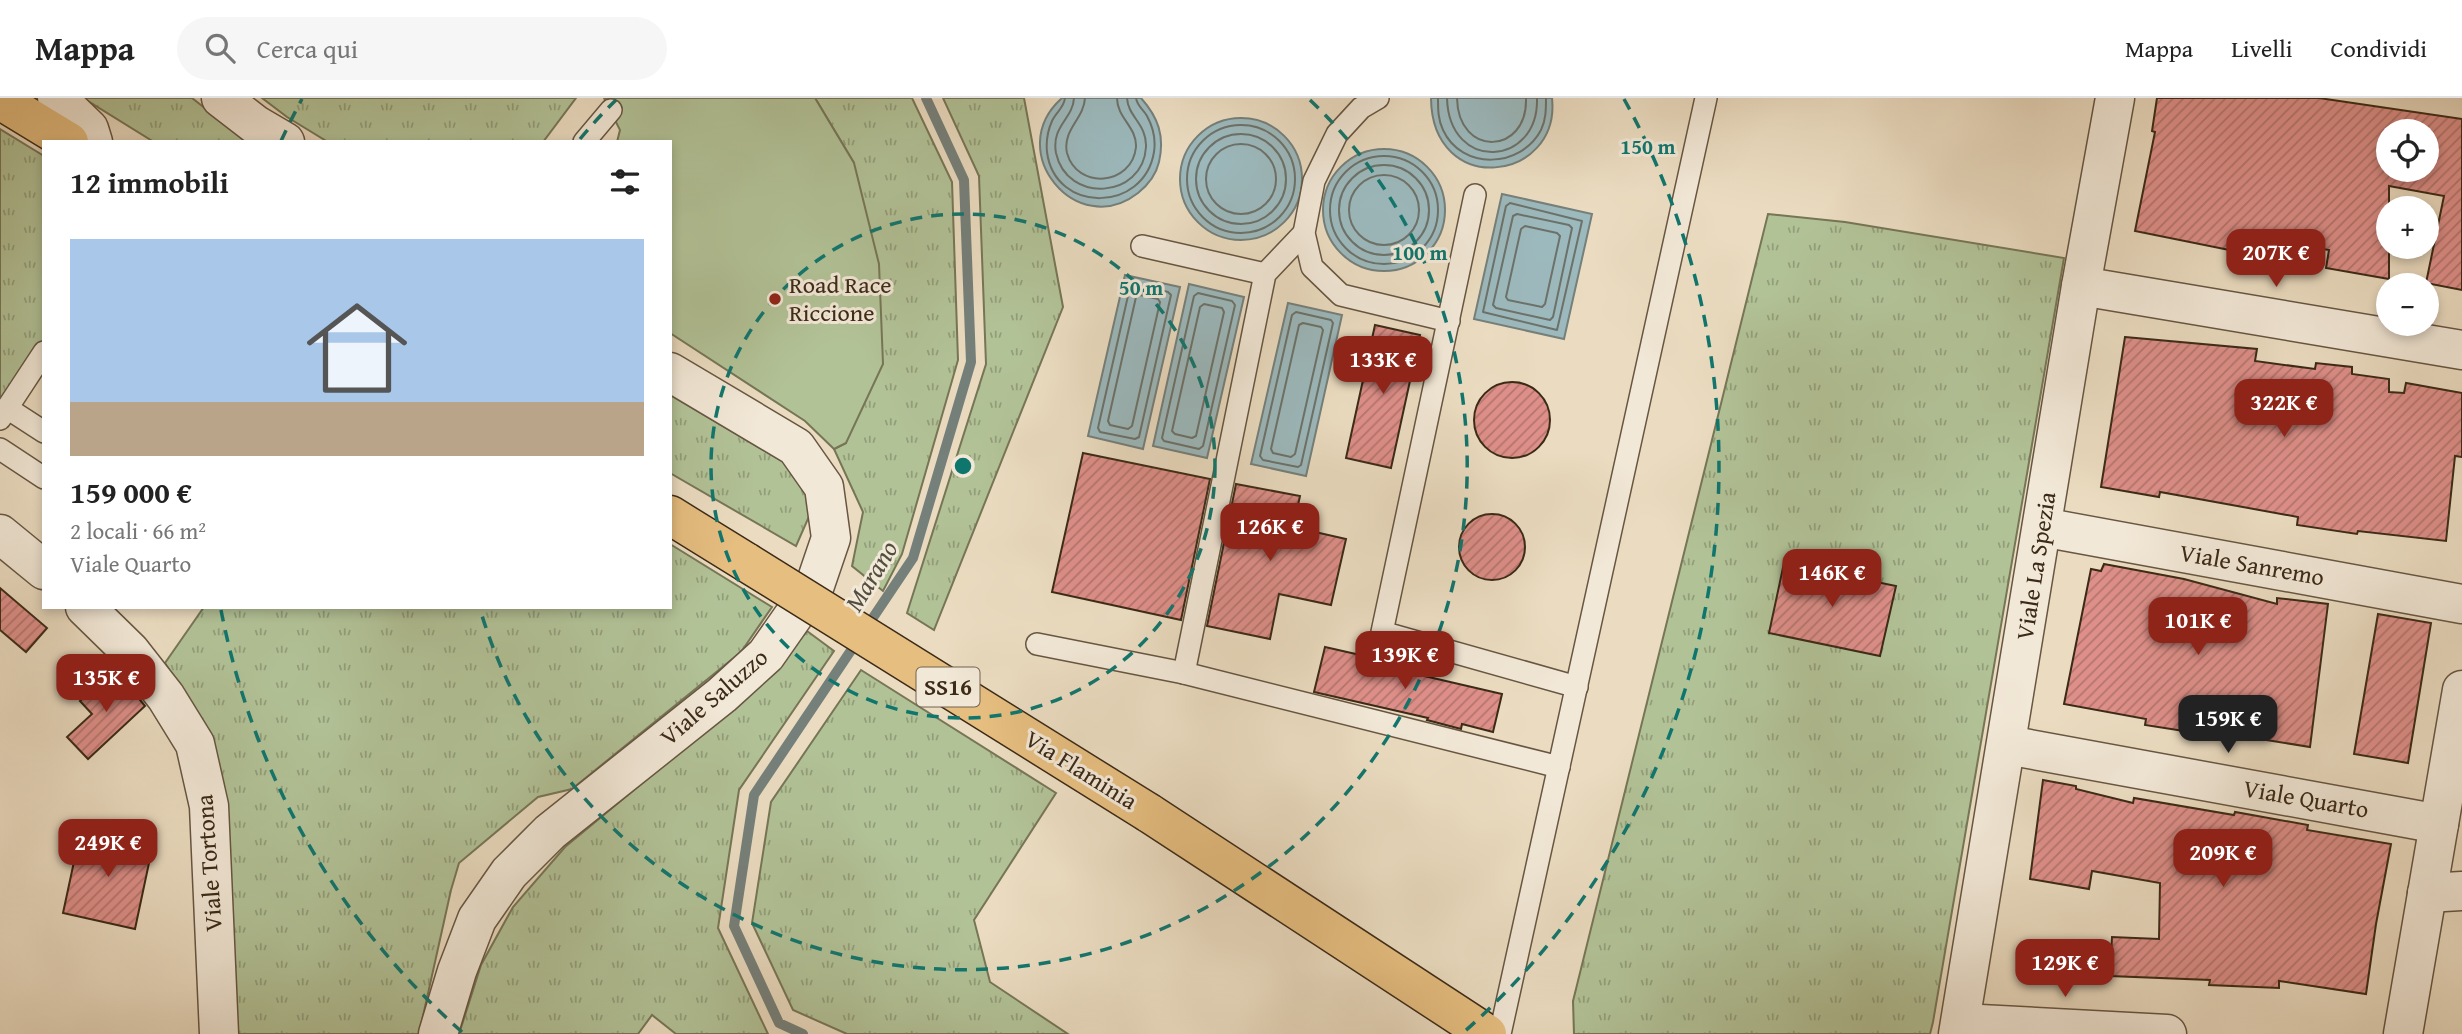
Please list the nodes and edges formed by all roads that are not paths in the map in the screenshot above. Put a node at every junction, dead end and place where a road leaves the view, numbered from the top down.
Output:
1 (57, 98) edge
2 (221, 98) edge
3 (1706, 98) edge
4 (2115, 98) edge
5 (0, 100) edge
6 (1361, 101) edge
7 (611, 110) dead end
8 (66, 140) edge
9 (92, 140) edge
10 (282, 140) edge
11 (586, 140) edge
12 (1475, 195) dead end
13 (1304, 233) junction
14 (1142, 246) dead end
15 (1265, 274) junction
16 (2081, 286) junction
17 (1449, 321) junction
18 (2462, 350) edge
19 (42, 355) edge
20 (672, 373) edge
21 (4, 413) edge
22 (42, 431) edge
23 (0, 449) edge
24 (42, 477) edge
25 (672, 516) edge
26 (2042, 527) junction
27 (0, 534) edge
28 (42, 568) edge
29 (2462, 604) edge
30 (87, 609) edge
31 (1037, 644) dead end
32 (1184, 673) junction
33 (1577, 687) junction
34 (2462, 690) edge
35 (2007, 744) junction
36 (1559, 767) junction
37 (2439, 824) junction
38 (2444, 892) edge
39 (1960, 1028) edge
40 (219, 1034) edge
41 (438, 1034) edge
42 (1487, 1034) edge
43 (1500, 1034) edge
44 (2167, 1034) edge
45 (2403, 1034) edge

1 - 9 street
2 - 10 street
3 - 33 lane
4 - 16 street, Viale La Spezia
5 - 8 main road
6 - 13 lane
7 - 11 lane
12 - 17 lane
13 - 15 lane
13 - 17 lane
14 - 15 lane
15 - 32 lane
16 - 18 street
16 - 26 street, Viale La Spezia
17 - 33 lane
19 - 21 lane
20 - 41 street, Viale Saluzzo
21 - 22 lane
23 - 24 lane
25 - 42 main road, Via Flaminia / SS16, bridge
26 - 29 street, Viale Sanremo
26 - 35 street, Viale La Spezia
27 - 28 street
30 - 40 street, Viale Tortona
31 - 32 lane
32 - 36 lane
33 - 36 lane
34 - 37 street
35 - 37 street, Viale Quarto
35 - 39 street, Viale La Spezia
36 - 43 lane
37 - 38 street
38 - 45 street
39 - 44 street

